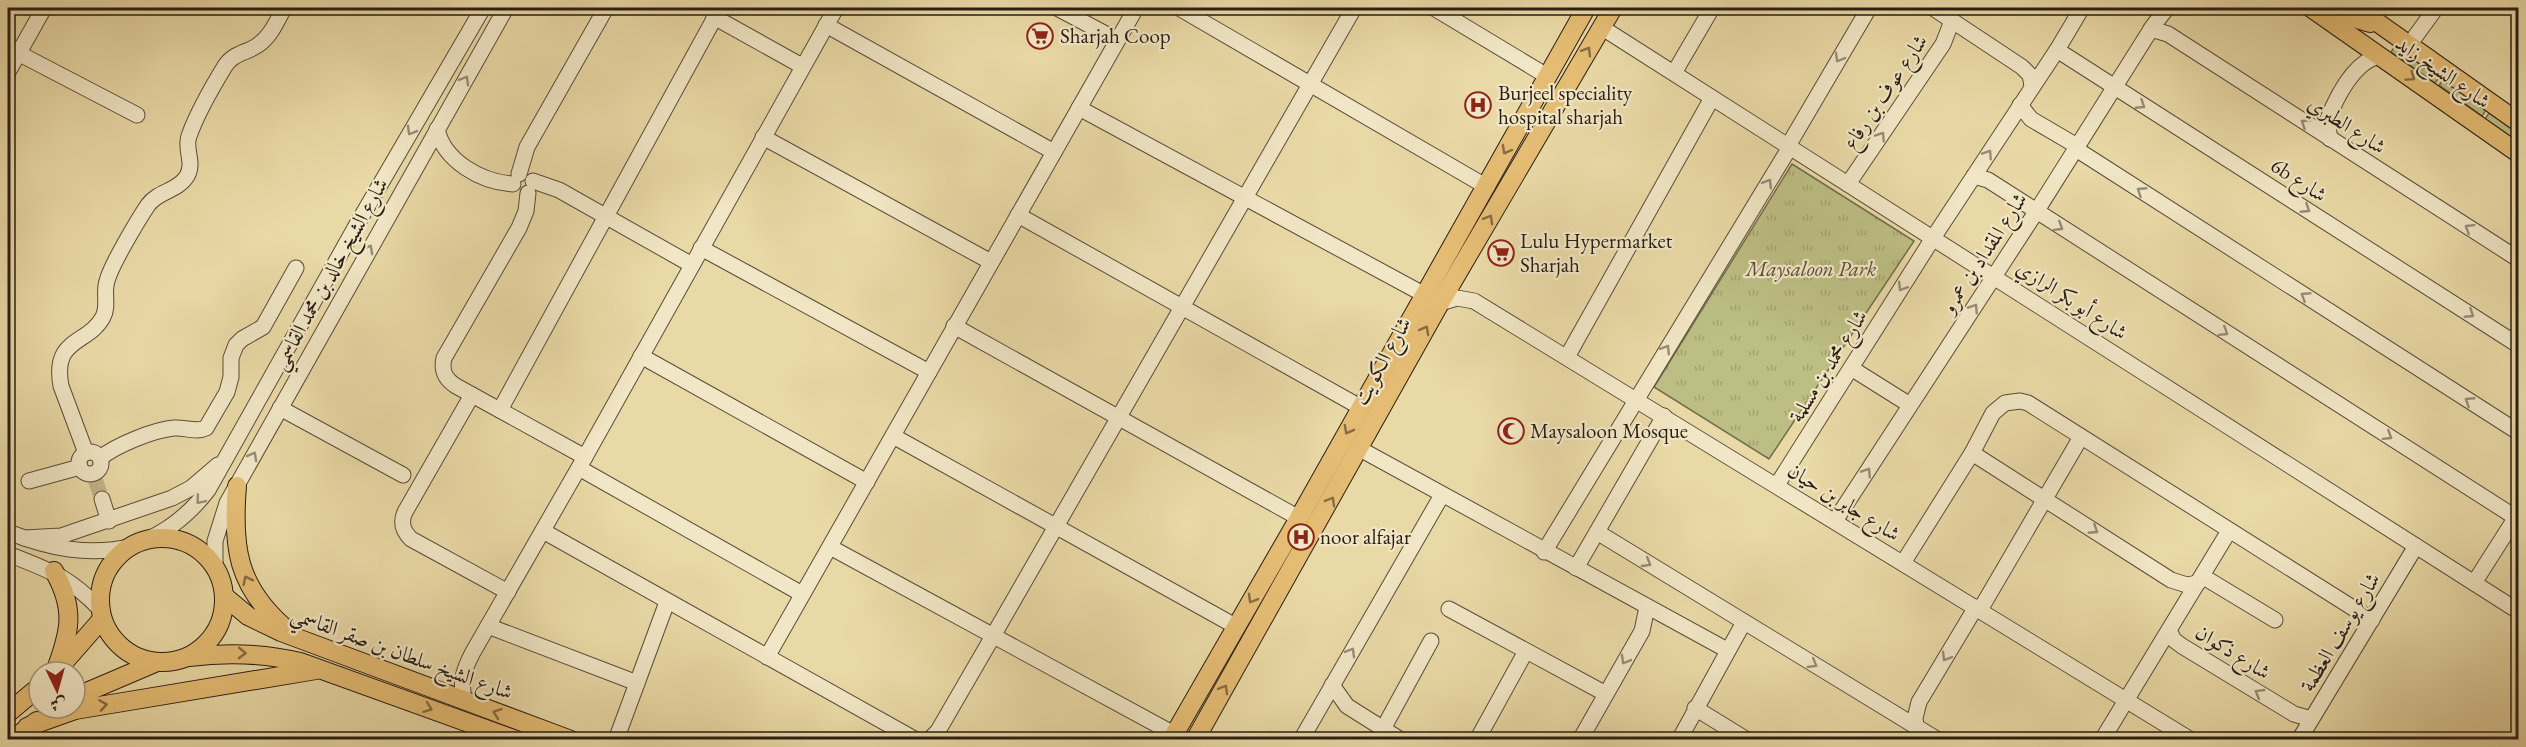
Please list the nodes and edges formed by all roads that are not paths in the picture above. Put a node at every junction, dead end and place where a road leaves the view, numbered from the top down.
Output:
1 (44, 8) edge
2 (284, 8) edge
3 (483, 8) edge
4 (506, 8) edge
5 (606, 8) edge
6 (836, 8) edge
7 (1058, 8) edge
8 (1136, 8) edge
9 (1179, 8) edge
10 (1354, 8) edge
11 (1434, 8) edge
12 (1586, 8) edge
13 (1613, 8) edge
14 (1712, 8) edge
15 (1869, 8) edge
16 (1933, 8) edge
17 (2082, 8) edge
18 (2167, 8) edge
19 (2311, 8) edge
20 (2336, 8) edge
21 (2357, 8) edge
22 (2436, 8) edge
23 (717, 12) edge
24 (1952, 21) junction
25 (826, 25) junction
26 (2381, 25) junction
27 (1601, 27) junction
28 (2151, 29) junction
29 (1117, 40) junction
30 (2409, 45) junction
31 (2057, 50) junction
32 (18, 53) junction
33 (2380, 56) junction
34 (802, 66) junction
35 (8, 69) edge
36 (1674, 73) junction
37 (1547, 76) junction
38 (1311, 84) junction
39 (2032, 86) junction
40 (2114, 87) junction
41 (1712, 98) junction
42 (2020, 105) junction
43 (1079, 108) junction
44 (137, 115) dead end
45 (2518, 122) edge
46 (437, 129) junction
47 (763, 137) junction
48 (2330, 139) junction
49 (1789, 147) junction
50 (2076, 148) junction
51 (1054, 152) junction
52 (2518, 153) edge
53 (455, 159) junction
54 (418, 161) junction
55 (1974, 176) junction
56 (523, 183) junction
57 (1848, 184) junction
58 (1487, 187) junction
59 (1247, 197) junction
60 (2036, 212) junction
61 (1018, 215) junction
62 (603, 217) junction
63 (356, 226) junction
64 (1933, 238) junction
65 (701, 248) junction
66 (2518, 259) edge
67 (991, 262) junction
68 (692, 265) junction
69 (296, 268) dead end
70 (1460, 270) junction
71 (357, 271) junction
72 (1995, 276) junction
73 (1432, 299) junction
74 (1473, 302) junction
75 (1183, 308) junction
76 (954, 326) junction
77 (1396, 345) junction
78 (2518, 345) edge
79 (641, 356) junction
80 (1567, 357) junction
81 (1851, 368) junction
82 (929, 372) junction
83 (1391, 390) junction
84 (472, 395) junction
85 (1635, 399) junction
86 (1910, 405) junction
87 (1360, 407) junction
88 (280, 408) junction
89 (500, 410) junction
90 (1664, 416) junction
91 (1120, 417) junction
92 (2518, 432) edge
93 (893, 436) junction
94 (2081, 437) junction
95 (1360, 449) junction
96 (1972, 453) junction
97 (229, 455) junction
98 (582, 463) junction
99 (91, 466) junction
100 (403, 475) dead end
101 (28, 482) dead end
102 (867, 482) junction
103 (1777, 485) junction
104 (237, 486) junction
105 (1442, 495) junction
106 (172, 498) junction
107 (2045, 498) junction
108 (102, 499) tunnel mouth
109 (2518, 517) edge
110 (1299, 518) junction
111 (180, 520) junction
112 (110, 521) junction
113 (1835, 521) junction
114 (1056, 527) junction
115 (89, 528) junction
116 (543, 531) junction
117 (2229, 531) junction
118 (8, 532) edge
119 (1597, 532) junction
120 (24, 538) junction
121 (140, 543) junction
122 (2416, 546) junction
123 (830, 547) junction
124 (94, 551) junction
125 (1544, 552) junction
126 (8, 554) edge
127 (1903, 563) junction
128 (1576, 568) junction
129 (215, 569) junction
130 (54, 571) junction
131 (2200, 579) junction
132 (2474, 583) junction
133 (508, 592) junction
134 (802, 594) junction
135 (224, 596) junction
136 (667, 602) junction
137 (1647, 607) junction
138 (1978, 608) junction
139 (1449, 609) dead end
140 (2518, 611) edge
141 (101, 614) junction
142 (2275, 620) dead end
143 (2372, 620) junction
144 (1744, 622) junction
145 (488, 626) junction
146 (1237, 627) junction
147 (2169, 631) junction
148 (993, 636) junction
149 (298, 639) junction
150 (1431, 641) dead end
151 (1726, 650) junction
152 (1526, 651) junction
153 (766, 657) junction
154 (184, 658) junction
155 (60, 660) edge
156 (65, 660) edge
157 (157, 662) junction
158 (320, 669) junction
159 (463, 674) junction
160 (637, 682) junction
161 (1332, 685) junction
162 (441, 691) junction
163 (87, 692) edge
164 (1606, 694) junction
165 (27, 697) edge
166 (2127, 700) junction
167 (465, 701) junction
168 (1695, 708) junction
169 (8, 713) edge
170 (2311, 719) junction
171 (39, 720) edge
172 (1916, 726) junction
173 (27, 728) junction
174 (1383, 729) junction
175 (1173, 737) edge
176 (12, 740) edge
177 (516, 740) edge
178 (571, 740) edge
179 (616, 740) edge
180 (916, 740) edge
181 (928, 740) edge
182 (1195, 740) edge
183 (1301, 740) edge
184 (1401, 740) edge
185 (1477, 740) edge
186 (1580, 740) edge
187 (1679, 740) edge
188 (1747, 740) edge
189 (1938, 740) edge
190 (2102, 740) edge
191 (2191, 740) edge
192 (2299, 740) edge

1 - 32 street
2 - 99 street
3 -> 63 street, شارع الشيخ خالد بن محمد القاسمي
46 -> 4 street, شارع الشيخ خالد بن محمد القاسمي
5 - 56 street
6 - 25 street
7 - 29 street
8 - 29 street
9 - 38 street
10 - 38 street
11 - 37 street
12 - 37 main road, شارع الكويت
13 - 27 main road, شارع الكويت
14 - 36 street
15 -> 49 street
16 - 24 street
17 - 31 street, شارع محمد بن مسلمة
18 - 28 street, شارع المقداد بن عمرو
19 - 33 main road, شارع الشيخ زايد
20 - 26 main road
21 - 26 main road, شارع الشيخ زايد
22 - 30 street
23 - 34 street
23 - 62 street
24 - 39 street
57 -> 24 street, شارع عوف بن رفاع
25 - 34 street
25 - 51 street
26 - 30 main road, شارع الشيخ زايد
27 - 36 street, شارع أبو بكر الرازي
70 -> 27 main road, شارع الكويت
28 - 40 street, شارع المقداد بن عمرو
48 -> 28 street, شارع الطبري
29 - 43 street
30 - 45 main road, شارع الشيخ زايد
31 - 39 street, شارع محمد بن مسلمة
31 - 40 street, 6b شارع
32 - 35 street
32 - 44 street
33 - 48 street
33 -> 52 main road, شارع الشيخ زايد
34 - 47 street
36 - 41 street, شارع أبو بكر الرازي
37 -> 58 main road, شارع الكويت
38 - 58 street
38 - 59 street
39 - 42 street, شارع محمد بن مسلمة
40 - 50 street, شارع المقداد بن عمرو
40 -> 78 street, 6b شارع
41 - 49 street, شارع أبو بكر الرازي
41 - 80 street
42 - 50 street
55 -> 42 street, شارع محمد بن مسلمة
43 - 51 street
43 - 59 street
46 - 53 street
46 - 54 street, شارع الشيخ خالد بن محمد القاسمي
47 - 65 street
47 - 67 street
66 -> 48 street, شارع الطبري
49 - 57 street, شارع أبو بكر الرازي
85 -> 49 street
50 - 60 street, شارع المقداد بن عمرو
92 -> 50 street
51 - 61 street
53 - 54 street
53 - 56 street
71 -> 54 street, شارع الشيخ خالد بن محمد القاسمي
55 - 60 street
55 - 64 street, شارع محمد بن مسلمة
56 - 62 street
56 - 84 street
57 - 64 street, شارع أبو بكر الرازي
58 - 73 main road, شارع الكويت
59 - 73 street
59 - 75 street
60 - 72 street, شارع المقداد بن عمرو
60 -> 109 street
61 - 67 street
61 - 75 street
62 - 68 street
62 - 89 street
63 - 71 street
63 - 97 street, شارع الشيخ خالد بن محمد القاسمي
64 - 72 street, شارع أبو بكر الرازي
64 -> 81 street, شارع محمد بن مسلمة
65 - 68 street
65 - 82 street
67 - 76 street
68 - 79 street
69 - 99 street
70 - 73 main road, شارع الكويت
70 - 74 street
71 - 88 street, شارع الشيخ خالد بن محمد القاسمي
86 -> 72 street, شارع المقداد بن عمرو
72 - 122 street, شارع أبو بكر الرازي
73 - 74 street, شارع جابر بن حيان
73 - 77 main road, شارع الكويت
83 -> 73 main road, شارع الكويت
74 - 80 street, شارع جابر بن حيان
75 - 87 street
75 - 91 street
76 - 82 street
76 - 91 street
77 - 83 main road
77 - 87 main road, شارع الكويت
79 - 98 street
79 - 102 street
80 - 85 street, شارع جابر بن حيان
81 - 86 street
81 - 103 street, شارع محمد بن مسلمة
82 - 93 street
83 - 95 main road, شارع الكويت
84 - 89 street
84 - 133 street
85 - 90 street, شارع جابر بن حيان
85 - 125 street
113 -> 86 street, شارع المقداد بن عمرو
87 -> 110 main road, شارع الكويت
88 - 100 street
104 -> 88 street, شارع الشيخ خالد بن محمد القاسمي
89 - 98 street
90 - 103 street, شارع جابر بن حيان
90 - 119 street
91 - 110 street
91 - 114 street
93 - 102 street
93 - 114 street
94 - 96 street
94 - 107 street
94 - 117 street
95 - 105 street
182 -> 95 main road, شارع الكويت
96 - 107 street
96 - 127 street
97 - 106 street
97 -> 111 street, شارع الشيخ خالد بن محمد القاسمي
98 - 116 street
98 - 134 street
99 - 101 street
102 - 123 street
103 - 113 street, شارع جابر بن حيان
104 - 129 street, شارع الشيخ خالد بن محمد القاسمي
149 -> 104 main road
105 - 125 street
161 -> 105 street
106 - 111 street
106 - 112 street
107 -> 131 street
107 - 138 street
108 - 112 street
109 - 132 street
110 -> 146 main road, شارع الكويت
111 - 121 street, شارع الشيخ خالد بن محمد القاسمي
112 - 115 street
113 - 127 street, شارع جابر بن حيان
114 - 146 street
114 - 148 street
115 - 120 street
115 - 124 street
116 - 133 street
116 - 136 street
117 - 131 street
117 - 143 street
118 - 120 street
119 - 128 street
119 -> 144 street
120 - 124 street
121 - 124 street
121 - 129 main road
121 - 141 main road
122 - 132 street, شارع أبو بكر الرازي
122 - 143 street, شارع يوسف العظمة
123 - 134 street
123 - 148 street
125 - 128 street
126 - 130 street
127 - 138 street, شارع جابر بن حيان
128 - 137 street
129 - 135 main road
130 - 141 street
130 - 155 main road
131 - 142 street
131 - 147 street
132 - 140 street, شارع أبو بكر الرازي
133 - 145 street
134 - 153 street
135 - 149 main road, شارع الشيخ سلطان بن صقر القاسمي
135 - 154 main road
136 - 153 street
136 - 160 street
137 - 151 street
137 -> 164 street
138 - 166 street, شارع جابر بن حيان
138 -> 172 street
139 - 152 street
141 - 156 main road
141 - 157 main road
143 - 170 street, شارع يوسف العظمة
144 - 151 street
144 -> 172 street
145 - 159 street
145 - 160 street
146 - 175 main road, شارع الكويت
147 - 166 street
170 -> 147 street, شارع ذكوان
148 - 175 street
148 - 181 street
149 - 162 main road, شارع الشيخ سلطان بن صقر القاسمي
150 - 174 street
151 - 168 street
152 - 164 street
152 - 185 street
153 - 180 street
154 - 157 main road
154 -> 158 main road, شارع الشيخ سلطان بن صقر القاسمي
157 - 163 main road
173 -> 158 main road
158 -> 177 main road, شارع الشيخ سلطان بن صقر القاسمي
159 - 162 street
159 - 167 street
160 - 179 street
161 - 174 street
161 - 183 street
162 - 167 main road, شارع الشيخ سلطان بن صقر القاسمي
164 - 186 street
165 - 169 main road
166 - 190 street
166 - 191 street, شارع جابر بن حيان
178 -> 167 main road, شارع الشيخ سلطان بن صقر القاسمي
168 - 187 street
168 - 188 street
170 - 192 street, شارع يوسف العظمة
171 - 173 main road
172 - 189 street
173 - 176 main road
174 - 184 street

